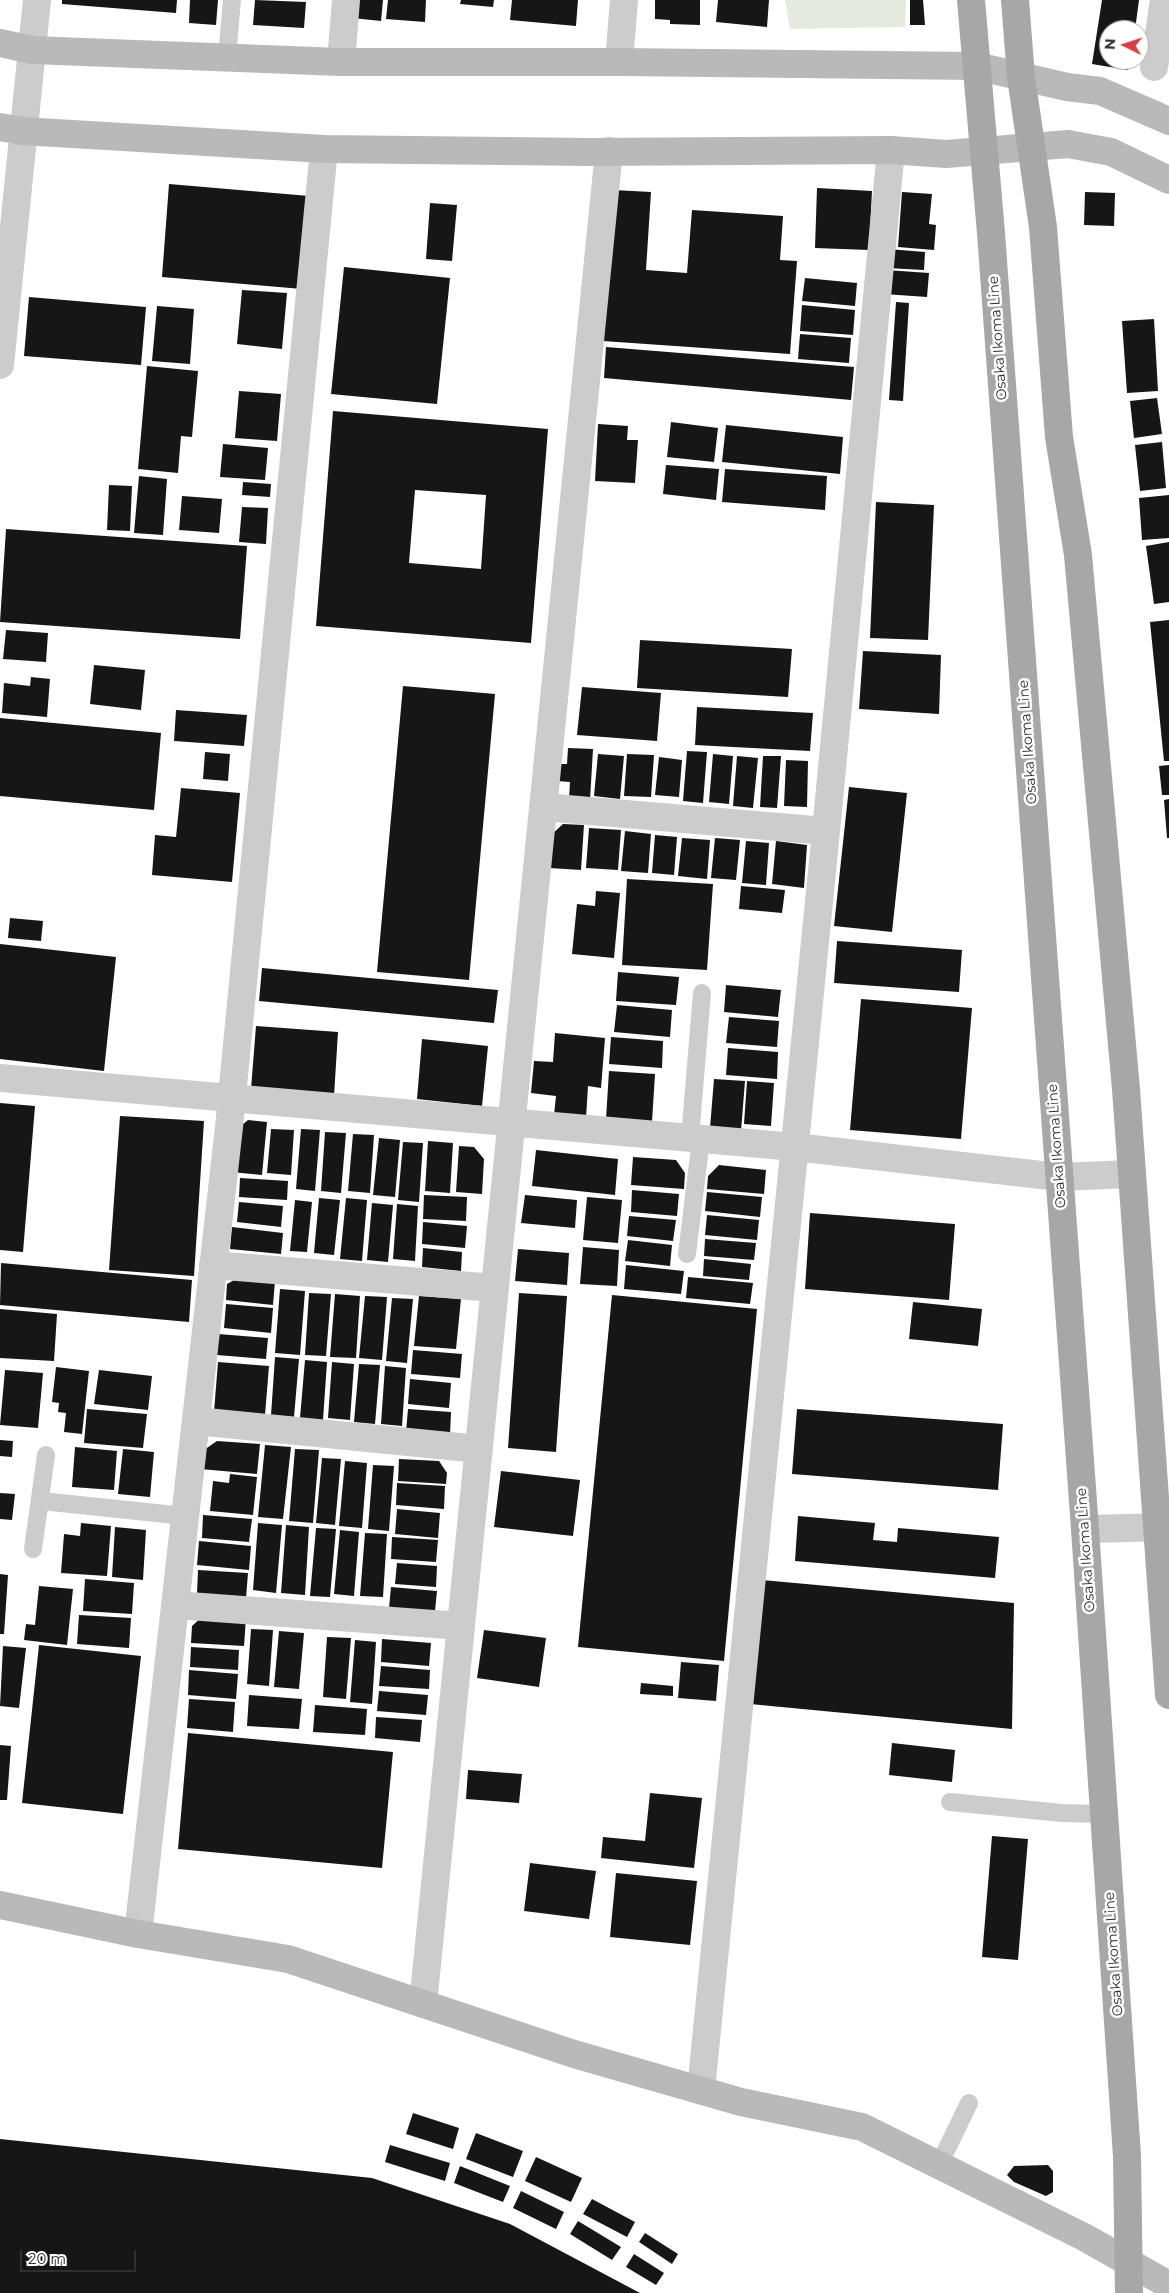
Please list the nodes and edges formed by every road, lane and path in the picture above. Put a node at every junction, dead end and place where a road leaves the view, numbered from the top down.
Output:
1 (37, 0) edge
2 (232, 0) edge
3 (346, 0) edge
4 (624, 0) edge
5 (971, 0) edge
6 (1015, 0) edge
7 (1164, 0) edge
8 (0, 43) edge
9 (32, 50) junction
10 (227, 58) junction
11 (341, 62) junction
12 (619, 62) junction
13 (976, 66) junction
14 (1154, 67) dead end
15 (1021, 77) junction
16 (1169, 121) edge
17 (11, 129) edge
18 (1031, 148) junction
19 (324, 149) junction
20 (891, 150) junction
21 (609, 151) junction
22 (983, 152) junction
23 (1169, 180) edge
24 (0, 365) edge
25 (543, 807) junction
26 (826, 831) junction
27 (702, 993) dead end
28 (0, 1078) edge
29 (232, 1100) junction
30 (512, 1123) junction
31 (695, 1138) junction
32 (795, 1147) junction
33 (1131, 1174) junction
34 (1059, 1177) junction
35 (687, 1254) dead end
36 (213, 1265) junction
37 (495, 1288) junction
38 (196, 1422) junction
39 (479, 1449) junction
40 (46, 1455) dead end
41 (41, 1501) junction
42 (185, 1516) junction
43 (1164, 1527) edge
44 (1085, 1529) junction
45 (33, 1549) dead end
46 (175, 1605) junction
47 (461, 1626) junction
48 (1169, 1695) edge
49 (950, 1802) dead end
50 (1105, 1814) junction
51 (0, 1905) edge
52 (138, 1934) junction
53 (423, 2004) junction
54 (701, 2090) junction
55 (970, 2103) dead end
56 (939, 2165) junction
57 (1129, 2263) junction
58 (1169, 2286) edge
59 (1129, 2293) edge

1 - 9 street
2 - 10 lane
3 - 11 street
4 - 12 street
5 - 13 main road, Osaka Ikoma Line
6 - 15 main road
7 - 14 street
8 - 9 street
9 - 10 street
9 - 17 street
10 - 11 street
11 - 12 street
12 - 13 street
13 - 15 street
13 - 22 main road, Osaka Ikoma Line
15 - 16 street
15 - 18 main road
17 - 19 street
17 - 24 street
18 - 22 street
18 - 23 street
18 - 33 main road
19 - 21 street
19 - 29 street
20 - 21 street
20 - 22 street
20 - 26 street
21 - 25 street
22 - 34 main road, Osaka Ikoma Line
25 - 26 street
25 - 30 street
26 - 32 street
27 - 31 lane
28 - 29 street
29 - 30 street
29 - 36 street
30 - 31 street
30 - 37 street
31 - 32 street
31 - 35 lane
32 - 34 street
32 - 54 street
33 - 34 street
33 - 43 main road
34 - 44 main road, Osaka Ikoma Line
36 - 37 street
36 - 38 street
37 - 39 street
38 - 39 street
38 - 42 street
39 - 47 street
40 - 41 lane
41 - 42 lane
41 - 45 lane
42 - 46 street
43 - 44 street
43 - 48 main road
44 - 50 main road, Osaka Ikoma Line
46 - 47 street
46 - 52 street
47 - 53 street
49 - 50 lane
50 - 57 main road, Osaka Ikoma Line
51 - 52 street
52 - 53 street
53 - 54 street
54 - 56 street
55 - 56 lane
56 - 57 street
57 - 58 street
57 - 59 main road, Osaka Ikoma Line

